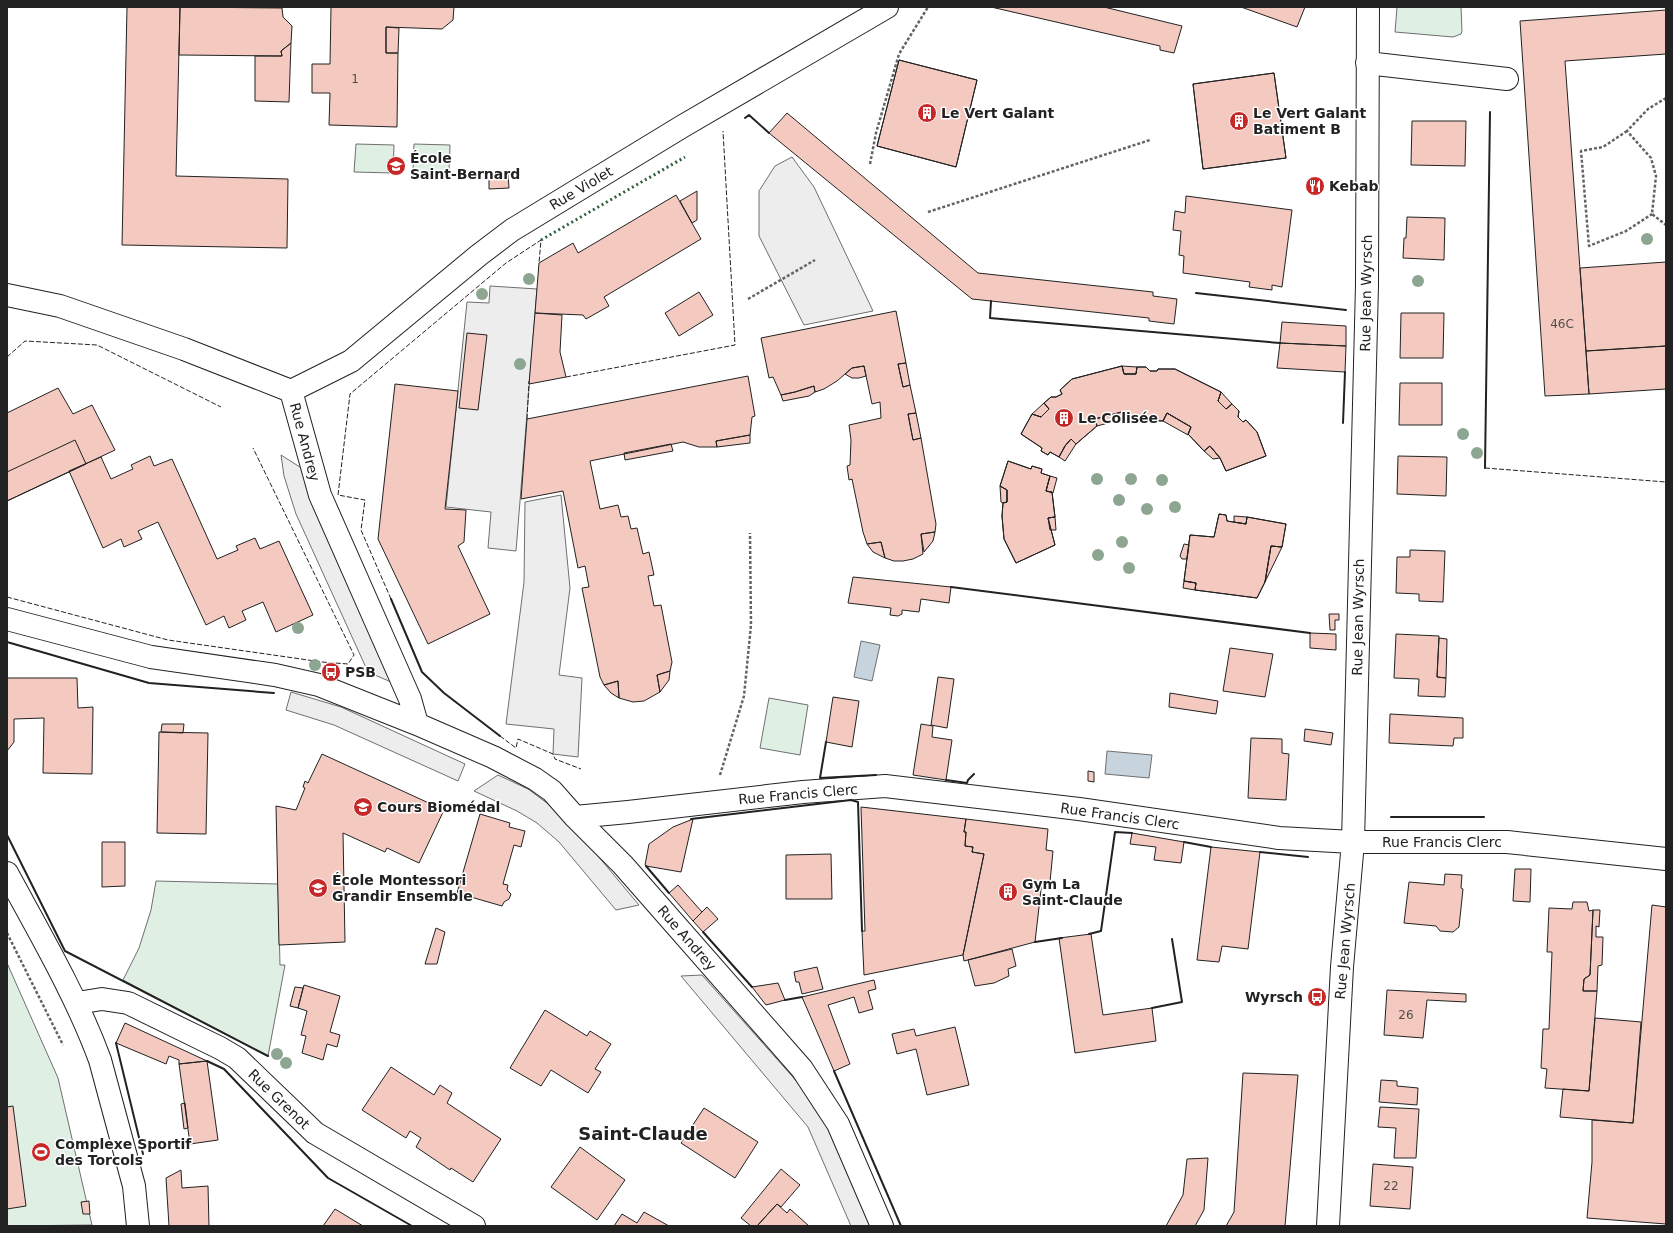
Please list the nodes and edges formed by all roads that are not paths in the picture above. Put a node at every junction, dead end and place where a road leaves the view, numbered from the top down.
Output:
1 (887, 7) edge
2 (1368, 7) edge
3 (1367, 63) junction
4 (1507, 79) dead end
5 (7, 295) edge
6 (291, 391) junction
7 (7, 619) edge
8 (417, 724) junction
9 (575, 817) junction
10 (1353, 842) junction
11 (1666, 859) edge
12 (7, 873) edge
13 (77, 1003) junction
14 (138, 1226) edge
15 (474, 1226) edge
16 (882, 1226) edge
17 (1328, 1226) edge

1 - 6 street, Rue Violet
2 - 3 street, Rue Jean Wyrsch
3 - 4 street
3 - 10 street, Rue Jean Wyrsch
5 - 6 street, Rue Andrey
6 - 8 street, Rue Andrey
7 - 8 street, Rue Andrey
8 - 9 street, Rue Andrey
9 - 10 street, Rue Francis Clerc
9 - 16 street, Rue Andrey
10 - 11 street, Rue Francis Clerc
10 - 17 street, Rue Jean Wyrsch
12 - 13 street
13 - 14 street
13 - 15 street, Rue Grenot

